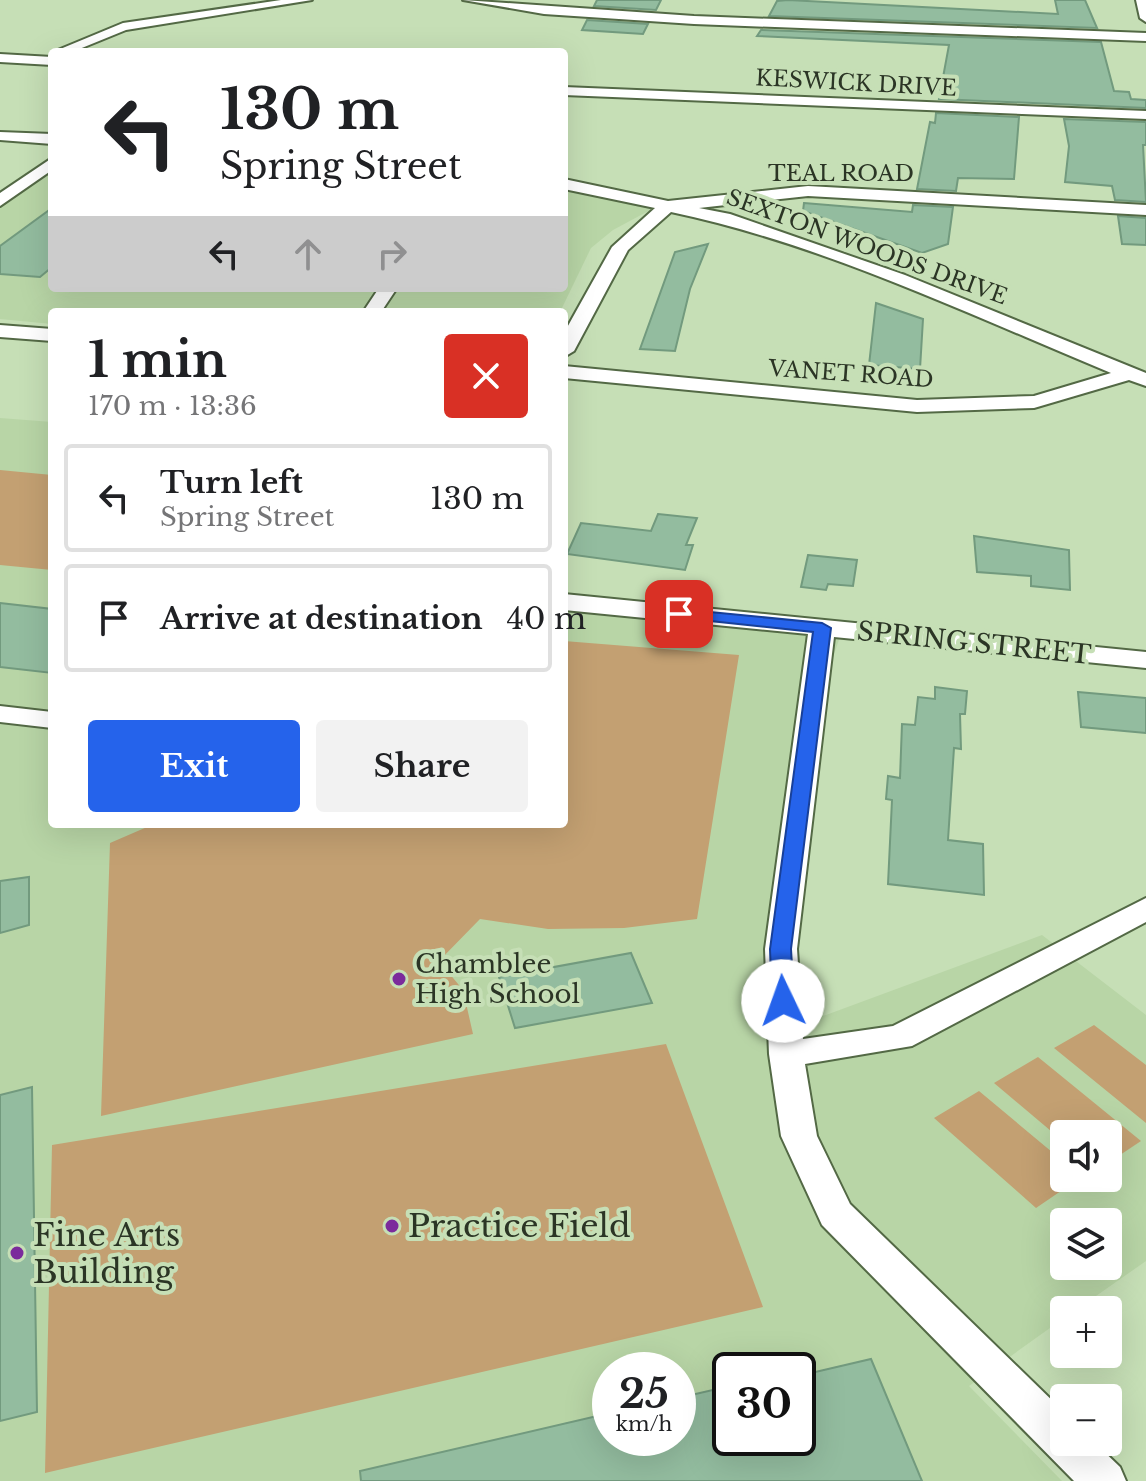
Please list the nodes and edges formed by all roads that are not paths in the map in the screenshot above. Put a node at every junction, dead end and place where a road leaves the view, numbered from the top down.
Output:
1 (306, 0) edge
2 (469, 0) edge
3 (1142, 0) edge
4 (1146, 18) edge
5 (1146, 37) edge
6 (70, 48) edge
7 (0, 58) edge
8 (48, 59) edge
9 (568, 91) edge
10 (1146, 115) edge
11 (0, 136) edge
12 (48, 139) edge
13 (48, 166) edge
14 (568, 185) edge
15 (0, 201) edge
16 (668, 206) junction
17 (1146, 210) edge
18 (0, 331) edge
19 (48, 335) edge
20 (568, 344) edge
21 (568, 372) edge
22 (1138, 377) edge
23 (568, 602) edge
24 (822, 628) junction
25 (1146, 660) edge
26 (0, 714) edge
27 (48, 720) edge
28 (1146, 909) edge
29 (786, 1054) junction
30 (1050, 1428) edge
31 (1078, 1456) edge
32 (1104, 1481) edge

1 - 6 street
2 - 5 street
3 - 4 street
7 - 8 street
9 - 10 street, KESWICK DRIVE
11 - 12 street
13 - 15 street
14 - 16 street, SEXTON WOODS DRIVE
16 - 17 street, TEAL ROAD
16 - 20 street
16 - 22 street, SEXTON WOODS DRIVE
18 - 19 street
21 - 22 street, VANET ROAD
23 - 24 street, SPRING STREET
24 - 25 street, SPRING STREET
24 - 29 street
26 - 27 street
28 - 29 street
29 - 30 street
31 - 32 street

